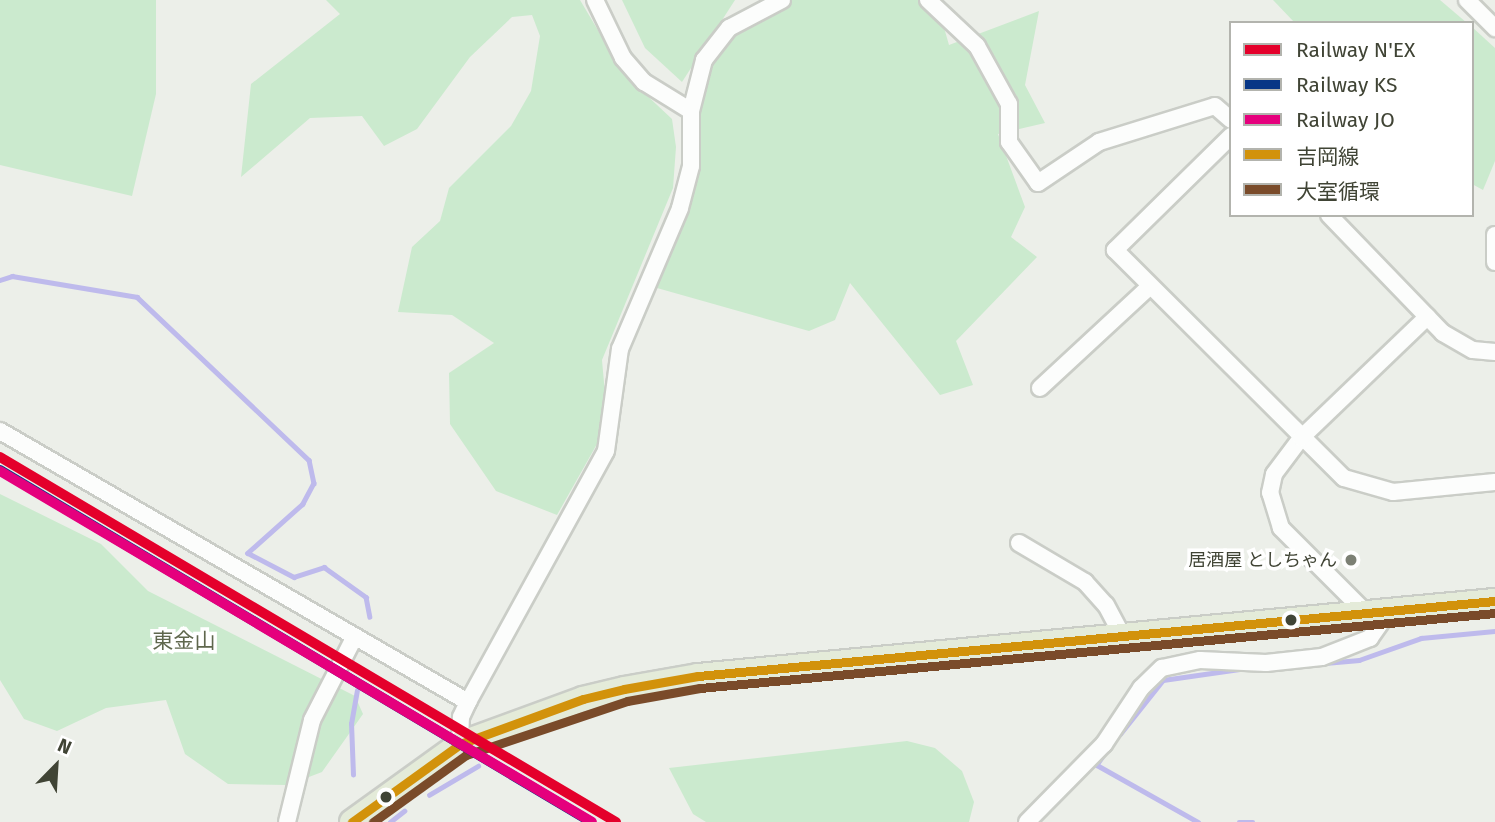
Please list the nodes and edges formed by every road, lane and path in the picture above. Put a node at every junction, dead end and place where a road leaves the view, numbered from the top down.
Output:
1 (595, 0) edge
2 (782, 0) edge
3 (928, 0) edge
4 (1467, 0) edge
5 (1495, 28) edge
6 (691, 111) junction
7 (1229, 118) edge
8 (1229, 138) edge
9 (1331, 217) edge
10 (1495, 234) edge
11 (1495, 262) edge
12 (1150, 286) junction
13 (1427, 317) junction
14 (1495, 352) edge
15 (1040, 388) dead end
16 (0, 431) edge
17 (1301, 438) junction
18 (1495, 482) edge
19 (1018, 543) dead end
20 (1495, 601) edge
21 (1378, 613) junction
22 (355, 636) junction
23 (1123, 637) junction
24 (468, 702) junction
25 (460, 744) junction
26 (287, 822) edge
27 (352, 822) edge
28 (1027, 822) edge

1 - 6 street
2 - 6 street
3 - 7 street
4 - 5 street
6 - 24 street
8 - 12 street
9 - 13 street
10 - 11 street
12 - 15 street
12 - 17 street
13 - 14 street
13 - 17 street
16 - 22 street
17 - 18 street
17 - 21 street
19 - 23 street
20 - 21 highway
21 - 23 highway
21 - 28 street
22 - 24 street
22 - 26 street
23 - 25 highway
24 - 25 street
25 - 27 highway

